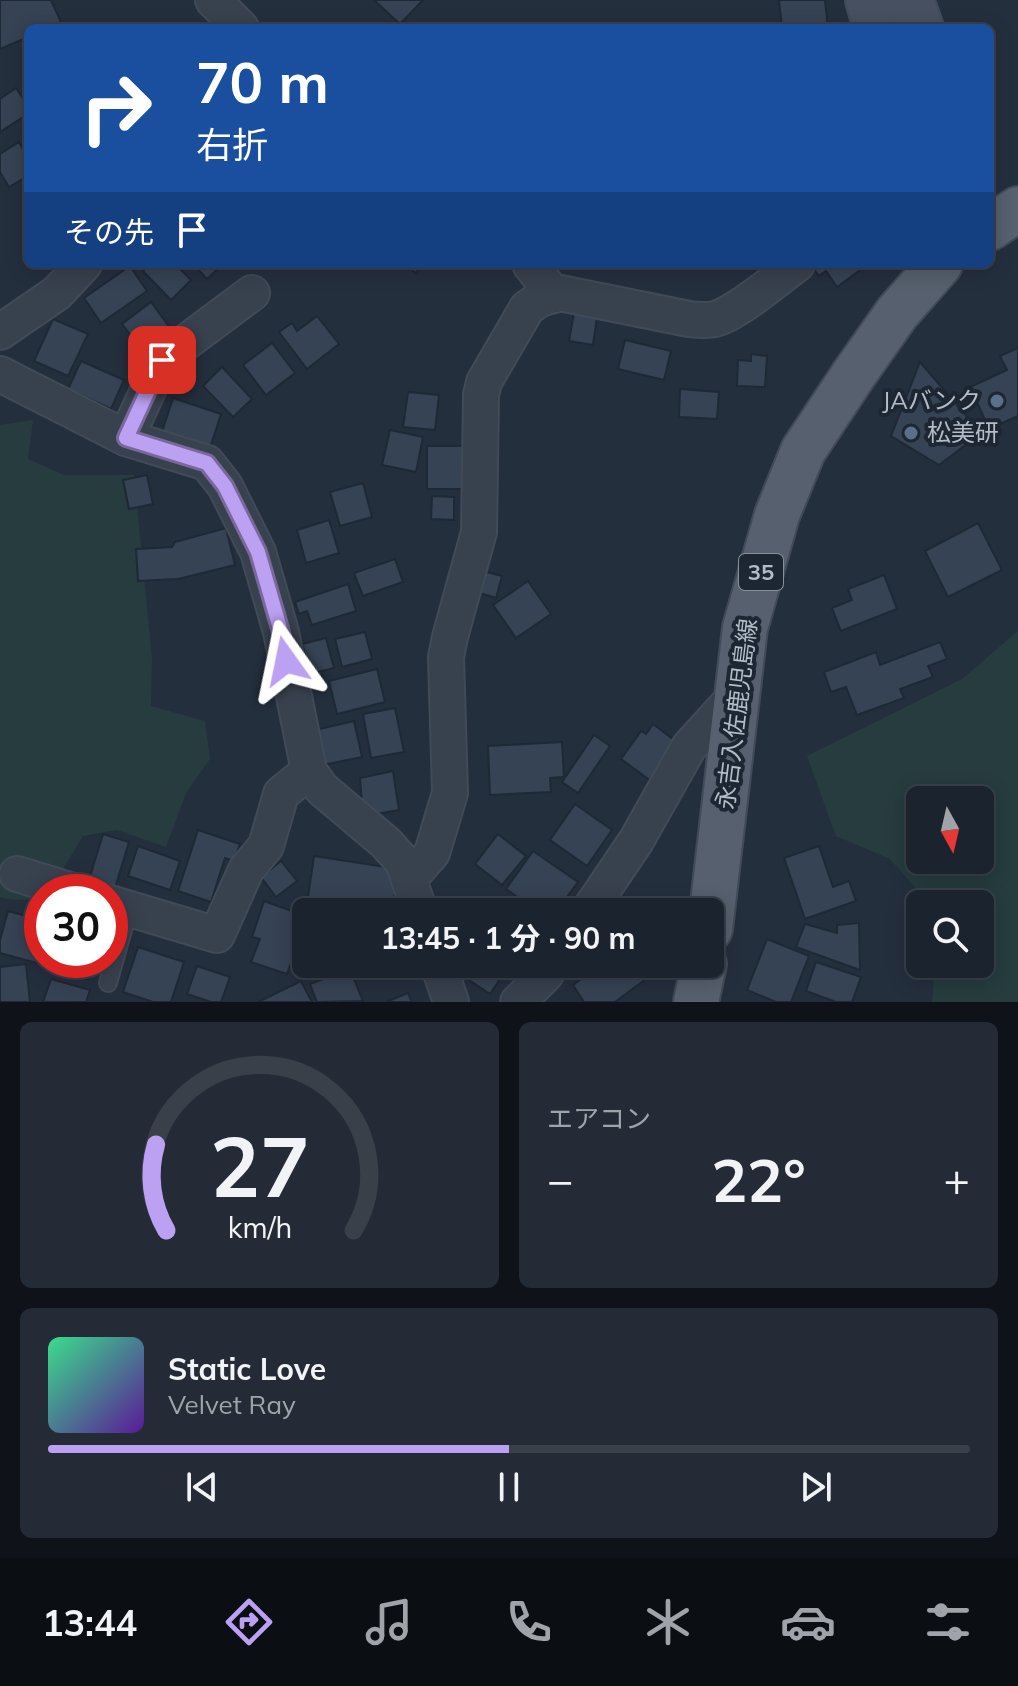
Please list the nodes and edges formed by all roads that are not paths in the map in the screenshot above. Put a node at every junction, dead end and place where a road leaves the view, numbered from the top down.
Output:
1 (213, 0) edge
2 (237, 24) edge
3 (80, 268) edge
4 (533, 268) edge
5 (792, 268) edge
6 (936, 268) edge
7 (252, 293) dead end
8 (554, 295) junction
9 (0, 332) edge
10 (0, 374) edge
11 (126, 438) junction
12 (738, 693) junction
13 (309, 771) junction
14 (17, 874) dead end
15 (24, 876) edge
16 (409, 879) junction
17 (415, 898) edge
18 (597, 898) edge
19 (714, 898) edge
20 (128, 909) edge
21 (109, 978) edge
22 (443, 978) edge
23 (542, 978) edge
24 (701, 978) edge
25 (108, 983) dead end
26 (451, 1002) edge
27 (518, 1002) edge
28 (696, 1002) edge

1 - 2 street
3 - 9 street
4 - 8 street
5 - 8 street
6 - 12 main road, 永吉入佐鹿児島線 / 35
7 - 11 street
8 - 16 street
10 - 11 street
11 - 13 street
12 - 18 street
12 - 19 main road, 永吉入佐鹿児島線 / 35
13 - 16 street
13 - 20 street
14 - 15 street
16 - 17 street
21 - 25 lane
22 - 26 street
23 - 27 street
24 - 28 main road

